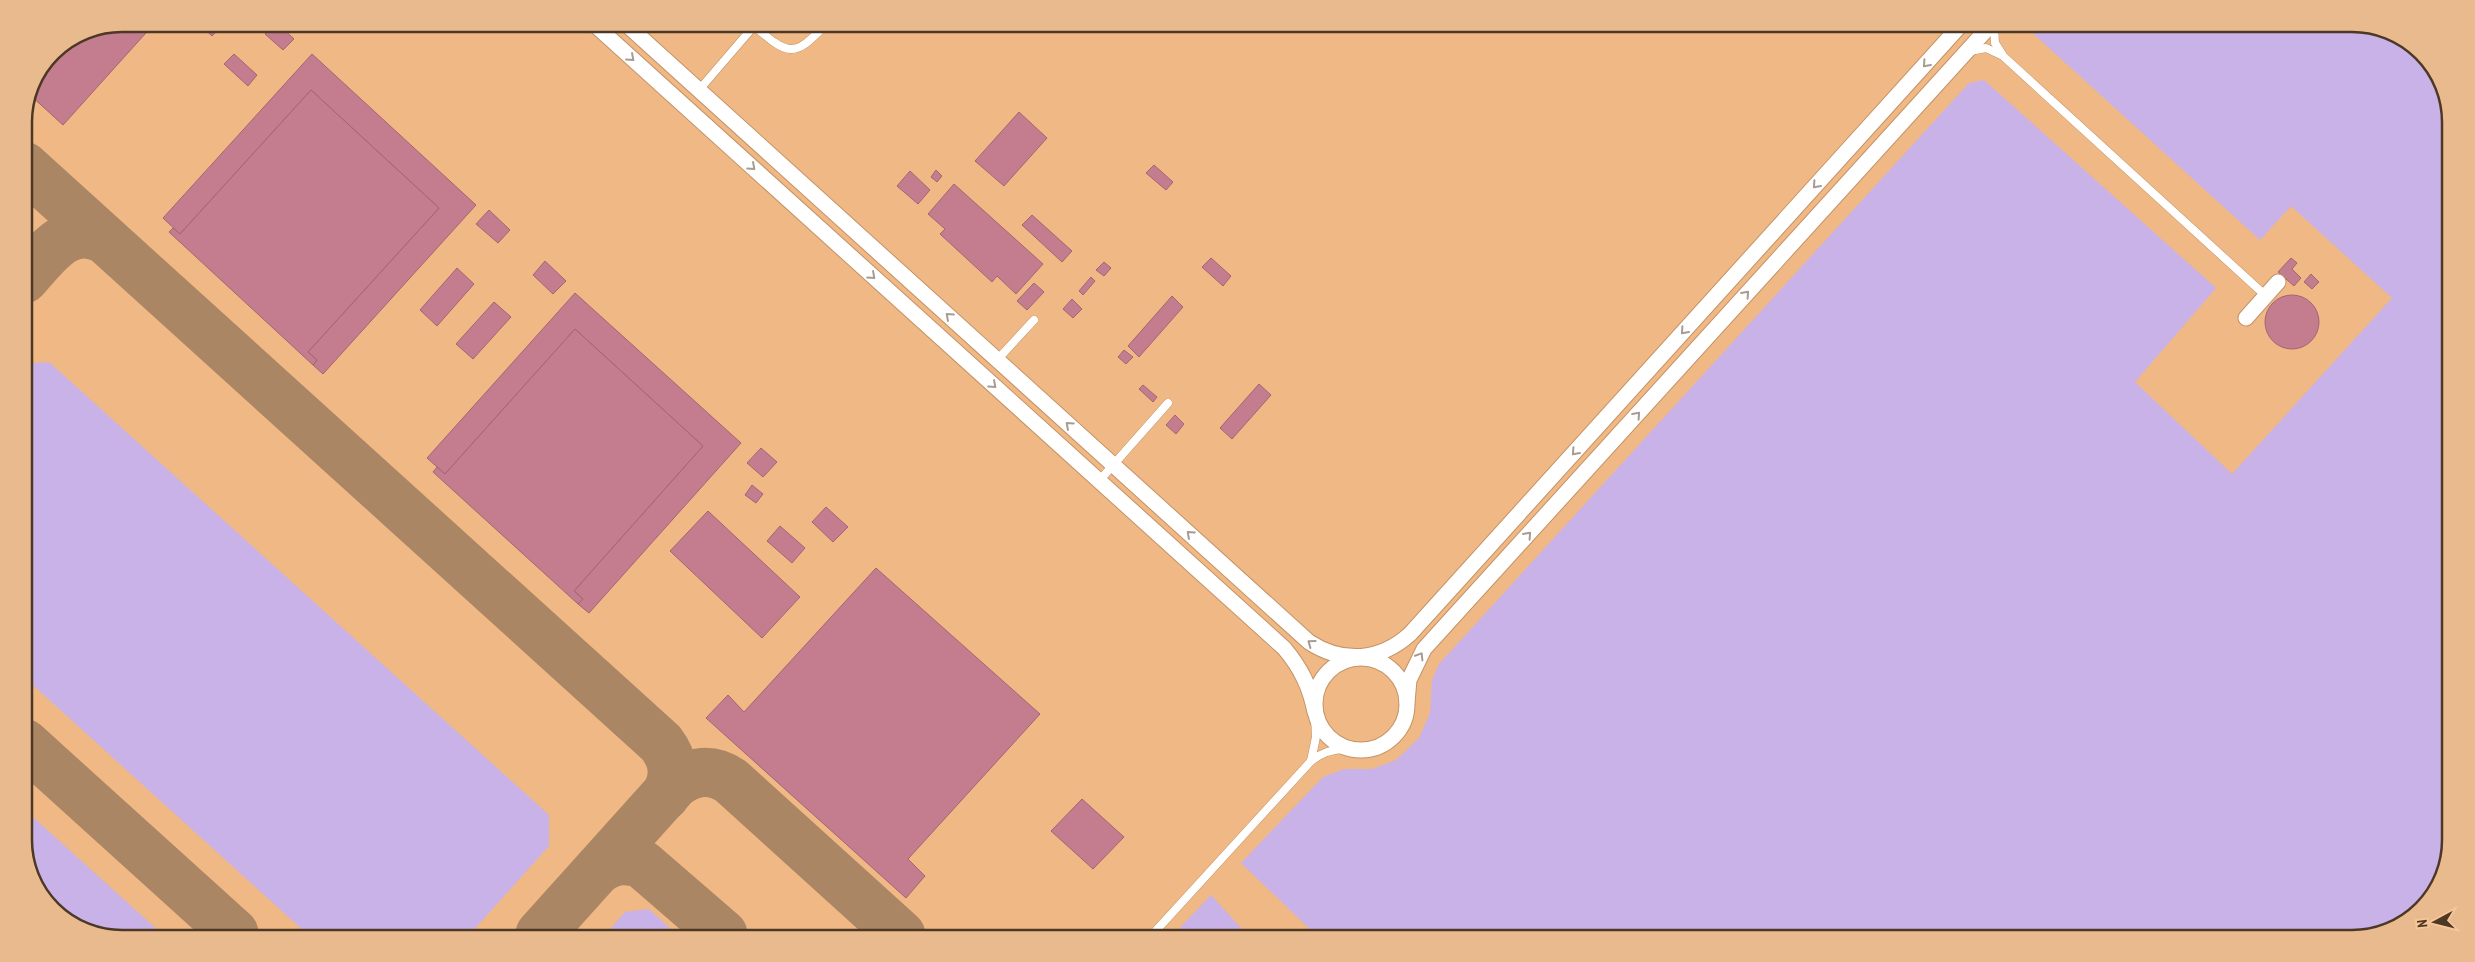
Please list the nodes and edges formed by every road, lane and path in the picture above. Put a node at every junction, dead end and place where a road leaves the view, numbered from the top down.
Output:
1 (603, 32) edge
2 (635, 32) edge
3 (748, 32) edge
4 (761, 32) edge
5 (819, 32) edge
6 (1954, 32) edge
7 (1984, 32) edge
8 (1994, 32) edge
9 (2003, 56) junction
10 (1960, 58) junction
11 (1904, 88) junction
12 (699, 90) junction
13 (1920, 103) junction
14 (1886, 108) junction
15 (1902, 123) junction
16 (2278, 282) dead end
17 (2266, 296) junction
18 (2246, 318) dead end
19 (1034, 320) dead end
20 (998, 360) junction
21 (1168, 403) dead end
22 (1114, 466) junction
23 (1099, 481) junction
24 (1356, 658) junction
25 (1407, 702) junction
26 (1315, 712) junction
27 (1356, 750) junction
28 (1311, 761) junction
29 (1157, 930) edge

1 -> 23 street
2 - 12 street
3 - 12 lane
4 - 5 lane
6 -> 11 street
7 - 10 street
8 - 9 lane
9 - 10 lane
9 - 17 lane
10 - 13 street
11 - 13 street
11 - 14 street
20 -> 12 street
13 - 15 street
14 - 15 street
14 -> 24 street
25 -> 15 street
16 - 17 street
17 - 18 street
19 - 20 lane
22 -> 20 street
21 - 22 lane
22 - 23 lane
24 -> 22 street
23 - 26 street
24 - 25 street
24 - 26 street
25 - 27 street
26 - 27 street
26 - 28 lane
27 - 28 lane
28 - 29 lane

